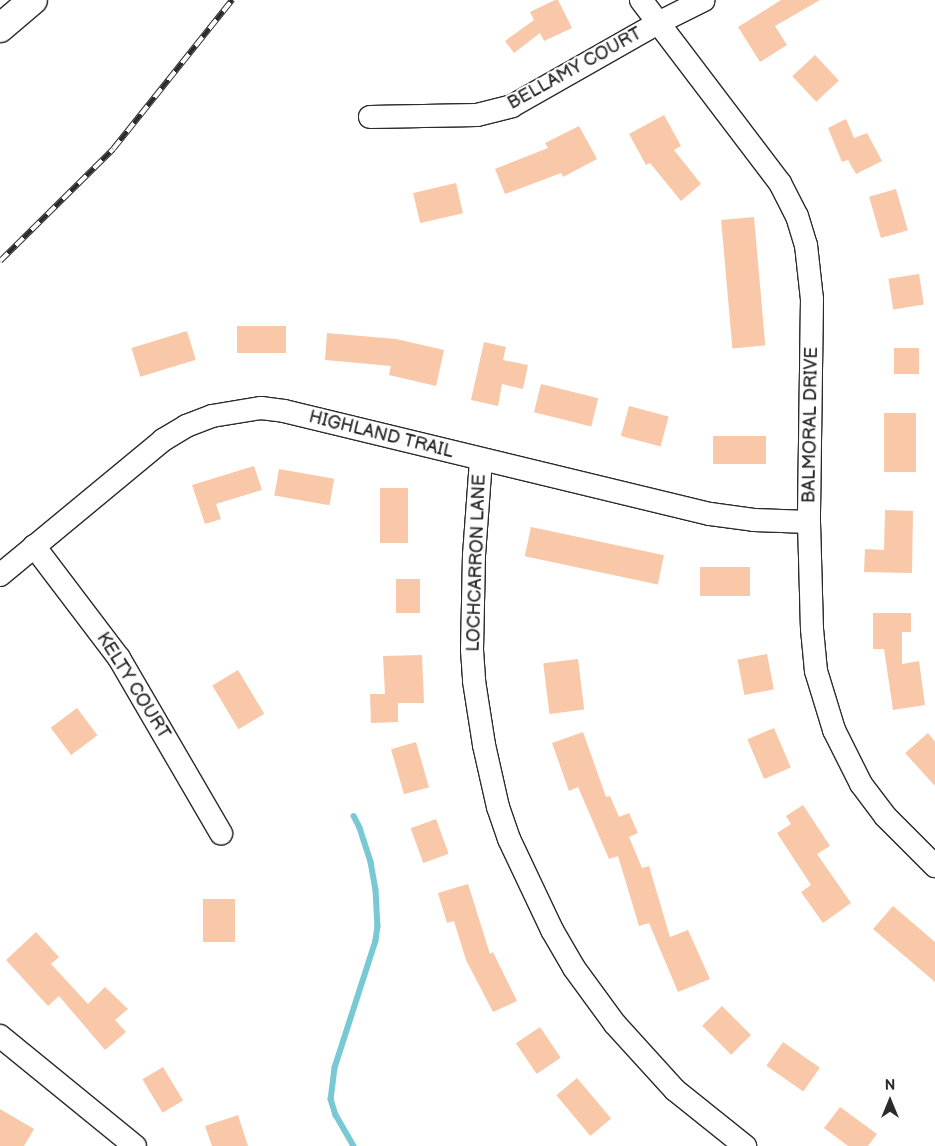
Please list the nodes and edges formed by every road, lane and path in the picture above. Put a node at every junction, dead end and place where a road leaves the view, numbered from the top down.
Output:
1 (33, 0) edge
2 (640, 0) edge
3 (704, 0) edge
4 (658, 23) junction
5 (0, 28) edge
6 (370, 117) dead end
7 (481, 460) junction
8 (809, 522) junction
9 (34, 546) junction
10 (0, 575) edge
11 (221, 833) dead end
12 (935, 866) edge
13 (0, 1036) edge
14 (135, 1146) edge
15 (745, 1146) edge

1 - 5 main road
2 - 4 street, BALMORAL DRIVE
3 - 4 street, BELLAMY COURT
4 - 6 street, BELLAMY COURT
4 - 8 street, BALMORAL DRIVE
7 - 8 street, HIGHLAND TRAIL
7 - 9 street, HIGHLAND TRAIL
7 - 15 street, LOCHCARRON LANE
8 - 12 street, BALMORAL DRIVE
9 - 10 street, HIGHLAND TRAIL
9 - 11 street, KELTY COURT
13 - 14 street

